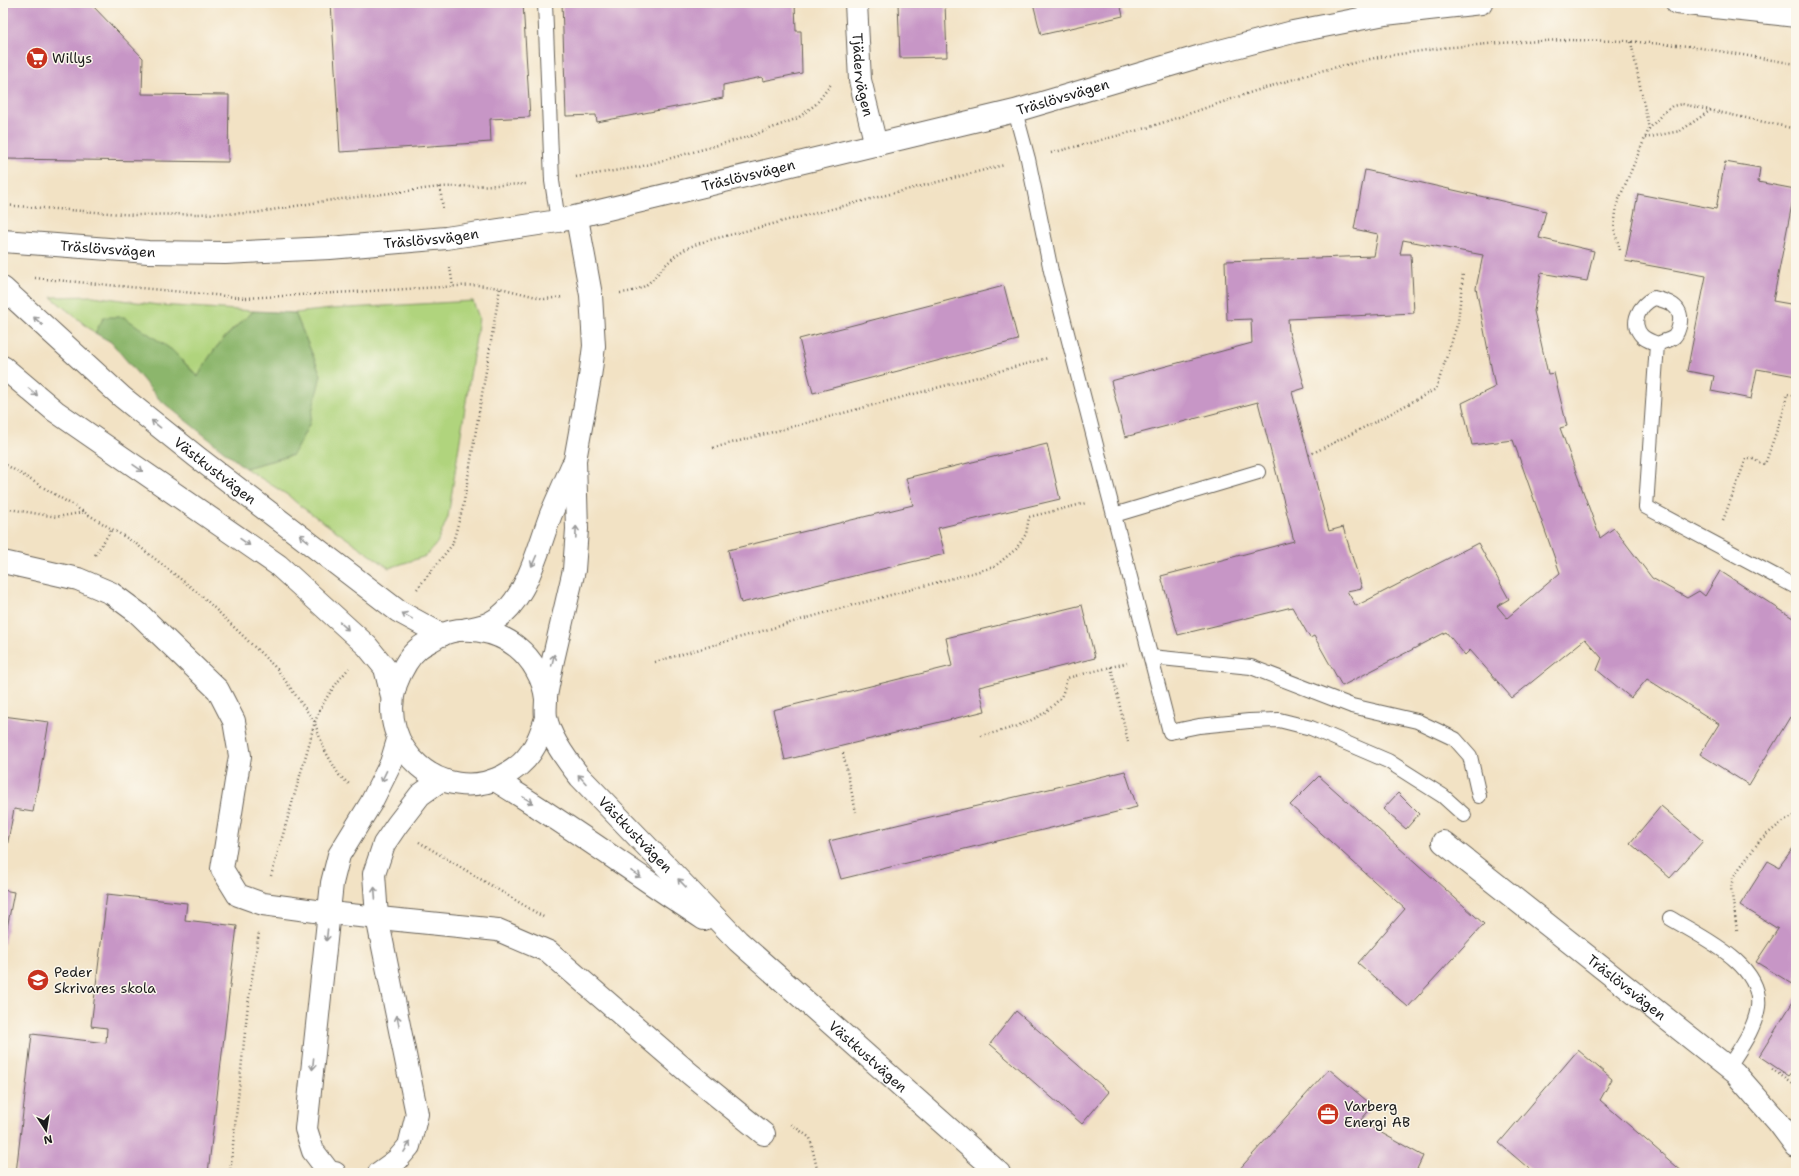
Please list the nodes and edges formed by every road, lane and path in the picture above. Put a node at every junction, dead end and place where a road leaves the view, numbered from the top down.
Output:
1 (545, 3) edge
2 (856, 3) edge
3 (1481, 3) edge
4 (1677, 3) edge
5 (1796, 16) edge
6 (1631, 42) junction
7 (1796, 64) edge
8 (832, 76) dead end
9 (1711, 109) junction
10 (1015, 111) junction
11 (1649, 129) junction
12 (1796, 129) edge
13 (1645, 138) junction
14 (876, 145) junction
15 (1028, 159) junction
16 (552, 181) junction
17 (3, 205) edge
18 (568, 220) junction
19 (3, 241) edge
20 (1620, 250) dead end
21 (1463, 273) dead end
22 (72, 281) dead end
23 (3, 288) edge
24 (500, 288) junction
25 (591, 295) junction
26 (1657, 344) dead end
27 (1072, 352) junction
28 (3, 367) edge
29 (1796, 396) edge
30 (713, 448) dead end
31 (1309, 454) dead end
32 (575, 460) junction
33 (1258, 472) dead end
34 (1109, 497) junction
35 (3, 508) edge
36 (85, 512) dead end
37 (1114, 515) junction
38 (1714, 543) junction
39 (3, 562) edge
40 (1796, 587) edge
41 (398, 611) junction
42 (451, 633) junction
43 (367, 646) junction
44 (1151, 657) junction
45 (656, 662) dead end
46 (1111, 667) junction
47 (392, 696) junction
48 (546, 708) junction
49 (981, 736) dead end
50 (398, 740) junction
51 (1128, 742) dead end
52 (843, 753) dead end
53 (441, 780) junction
54 (495, 780) junction
55 (1479, 796) dead end
56 (856, 812) dead end
57 (1464, 815) dead end
58 (1796, 815) edge
59 (1443, 842) dead end
60 (263, 904) junction
61 (330, 913) junction
62 (377, 917) junction
63 (1670, 918) dead end
64 (738, 942) junction
65 (1742, 967) junction
66 (1728, 1068) junction
67 (764, 1134) dead end
68 (1796, 1146) edge
69 (230, 1173) edge
70 (335, 1173) edge
71 (379, 1173) edge
72 (999, 1173) edge

1 - 16 lane
2 - 14 street, Tjädervägen
3 - 10 street, Träslövsvägen
4 - 5 street
6 - 7 path
6 - 11 path
6 - 15 path
8 - 16 path
9 - 11 path
9 - 12 path
9 - 13 path
10 - 14 street, Träslövsvägen
10 - 15 lane
11 - 13 path
13 - 20 path
14 - 18 street, Träslövsvägen
15 - 25 path
15 - 27 lane
16 - 17 path
16 - 18 lane
18 - 19 street, Träslövsvägen
18 - 25 street
21 - 31 path
22 - 24 path
41 -> 23 street, Västkustvägen
24 - 25 path
24 - 41 path
25 - 32 street
26 - 38 lane
27 - 30 path
27 - 34 lane
28 -> 43 street
29 - 38 path
32 -> 42 street
48 -> 32 street
33 - 37 lane
34 - 37 lane
34 - 45 path
35 - 36 path
37 - 44 lane
38 - 40 lane
39 - 60 street
42 -> 41 street, Västkustvägen
42 - 47 street
42 - 48 street, Västkustvägen
43 - 47 street
43 - 60 path
44 - 46 path
44 - 55 lane
44 - 57 lane
46 - 49 path
46 - 51 path
47 - 50 street
48 - 54 street
64 -> 48 street, Västkustvägen
50 - 53 street
50 -> 61 street
52 - 56 path
53 - 54 street
62 -> 53 street
54 -> 64 street, Västkustvägen
58 - 65 path
59 - 66 street, Träslövsvägen
60 - 61 street
60 - 69 path
61 - 62 street
61 -> 70 street
62 - 67 street
71 -> 62 street
63 - 65 lane
64 - 72 street, Västkustvägen
65 - 66 lane
66 - 68 street, Träslövsvägen

